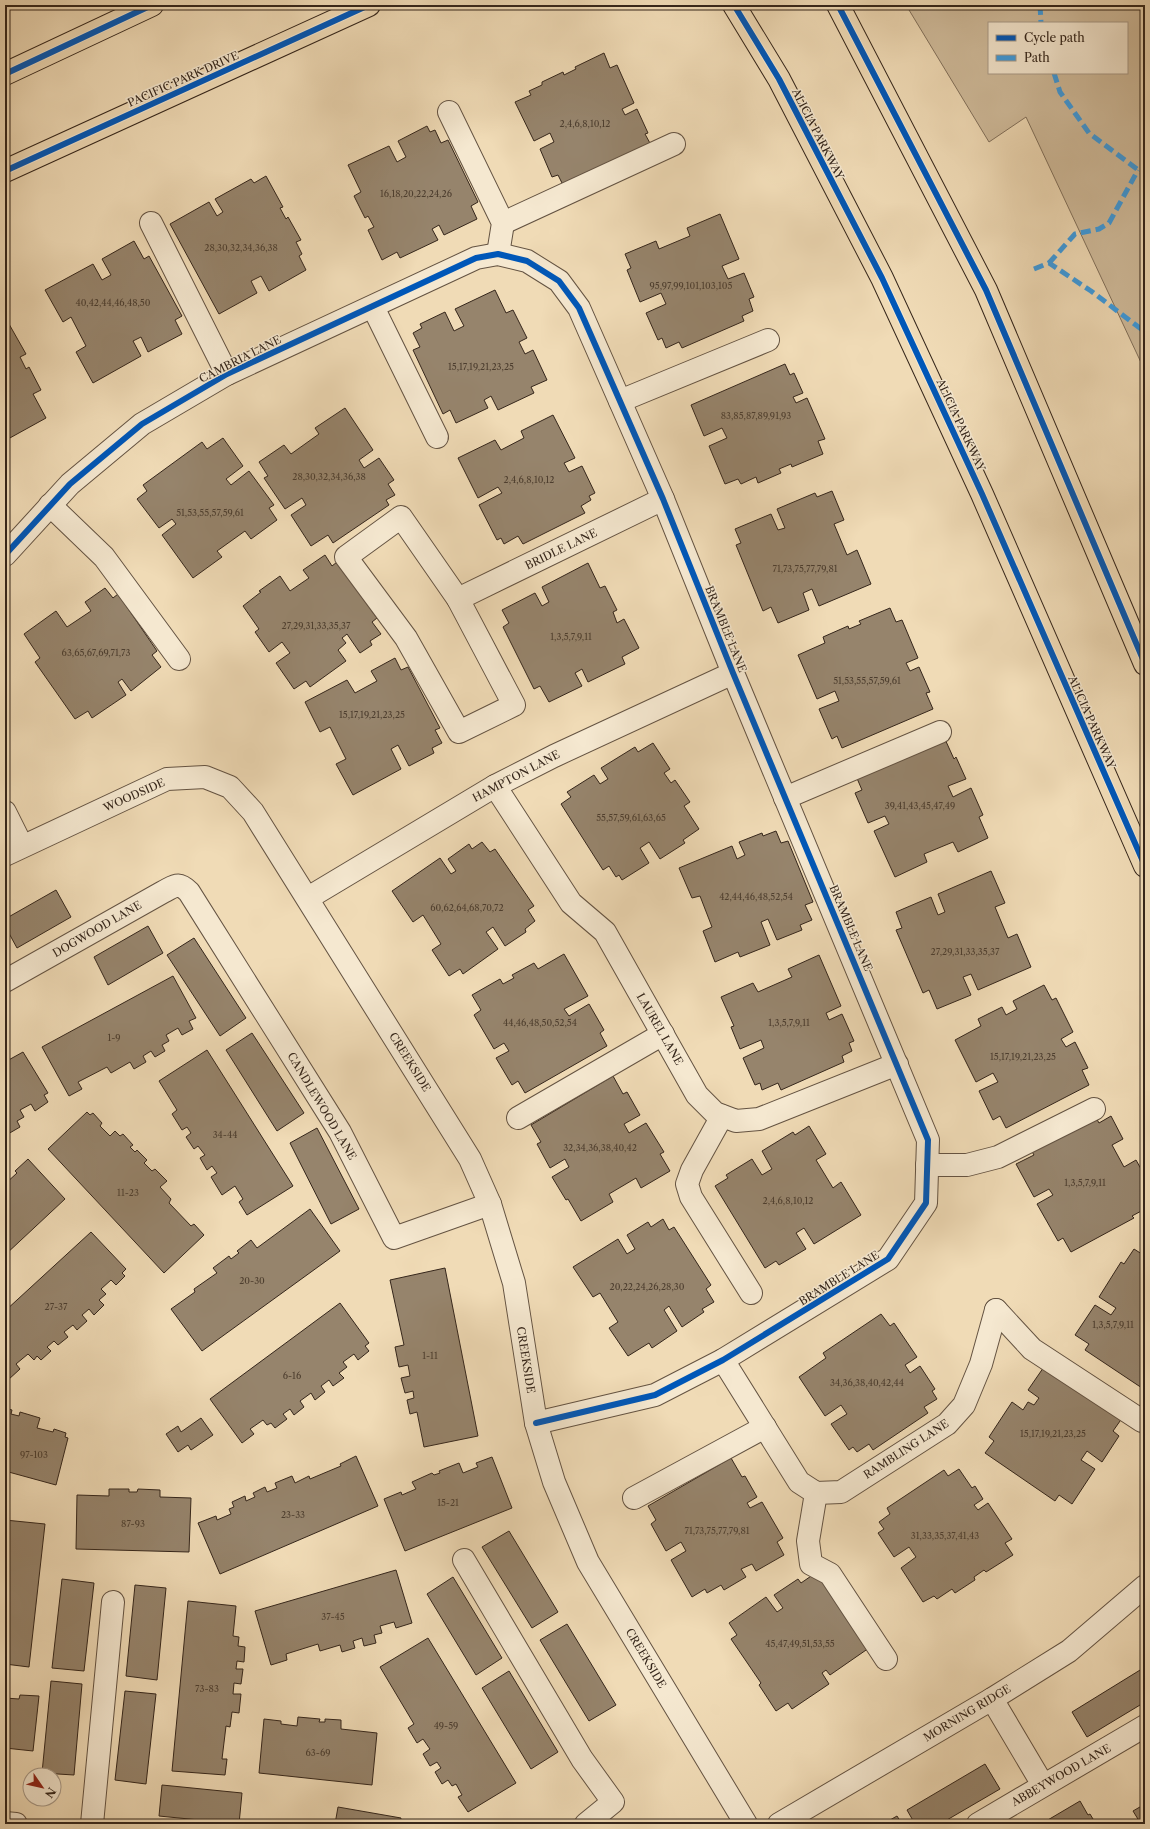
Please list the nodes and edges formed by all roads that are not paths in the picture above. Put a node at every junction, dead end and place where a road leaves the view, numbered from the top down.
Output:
1 (152, 5) edge
2 (369, 5) edge
3 (734, 5) edge
4 (838, 5) edge
5 (5, 74) edge
6 (449, 112) dead end
7 (674, 144) dead end
8 (5, 171) edge
9 (151, 223) dead end
10 (503, 223) junction
11 (498, 254) junction
12 (527, 261) joint
13 (373, 307) junction
14 (768, 340) dead end
15 (227, 374) junction
16 (620, 401) junction
17 (437, 437) dead end
18 (663, 499) junction
19 (50, 505) junction
20 (5, 555) edge
21 (458, 599) junction
22 (179, 660) dead end
23 (1145, 664) edge
24 (733, 673) junction
25 (940, 732) dead end
26 (495, 786) junction
27 (785, 798) junction
28 (5, 812) edge
29 (13, 850) edge
30 (1145, 866) edge
31 (189, 892) joint
32 (308, 898) junction
33 (5, 982) edge
34 (663, 1034) junction
35 (897, 1064) junction
36 (1094, 1109) dead end
37 (722, 1116) junction
38 (518, 1118) dead end
39 (927, 1165) junction
40 (490, 1204) junction
41 (751, 1293) dead end
42 (723, 1360) junction
43 (1142, 1421) dead end
44 (536, 1423) junction
45 (764, 1427) junction
46 (816, 1493) junction
47 (634, 1498) dead end
48 (464, 1560) dead end
49 (1145, 1586) edge
50 (113, 1602) dead end
51 (886, 1659) dead end
52 (992, 1699) junction
53 (1145, 1726) edge
54 (1043, 1785) junction
55 (5, 1823) edge
56 (16, 1824) edge
57 (92, 1824) edge
58 (586, 1824) edge
59 (746, 1824) edge
60 (779, 1824) edge
61 (978, 1824) edge

1 - 5 main road
2 - 8 main road, PACIFIC PARK DRIVE
3 - 30 main road, ALICIA PARKWAY
4 - 23 main road
6 - 10 street
7 - 10 street
9 - 15 street
10 - 11 street
11 - 12 street, CAMBRIA LANE
11 - 13 street, CAMBRIA LANE
12 - 16 street, BRAMBLE LANE
13 - 15 street, CAMBRIA LANE
13 - 17 street
14 - 16 street
15 - 19 street, CAMBRIA LANE
16 - 18 street, BRAMBLE LANE
18 - 21 street, BRIDLE LANE
18 - 24 street, BRAMBLE LANE
19 - 20 street, CAMBRIA LANE
19 - 22 street
21 - 21 street
24 - 26 street, HAMPTON LANE
24 - 27 street, BRAMBLE LANE
25 - 27 street
26 - 32 street, HAMPTON LANE
26 - 34 street, LAUREL LANE
27 - 35 street, BRAMBLE LANE
28 - 29 street
29 - 32 street, WOODSIDE
31 - 33 street, DOGWOOD LANE
31 - 40 street, CANDLEWOOD LANE
32 - 40 street, CREEKSIDE
34 - 37 street, LAUREL LANE
34 - 38 street
35 - 37 street, LAUREL LANE
35 - 39 street, BRAMBLE LANE
36 - 39 street
37 - 41 street
39 - 42 street, BRAMBLE LANE
40 - 44 street, CREEKSIDE
42 - 44 street, BRAMBLE LANE
42 - 45 street
43 - 46 street, RAMBLING LANE
44 - 59 street, CREEKSIDE
45 - 46 street
45 - 47 street
46 - 51 street
48 - 58 street
49 - 52 street, MORNING RIDGE
50 - 57 street
52 - 54 street
52 - 60 street, MORNING RIDGE
53 - 54 street, ABBEYWOOD LANE
54 - 61 street, ABBEYWOOD LANE
55 - 56 street

